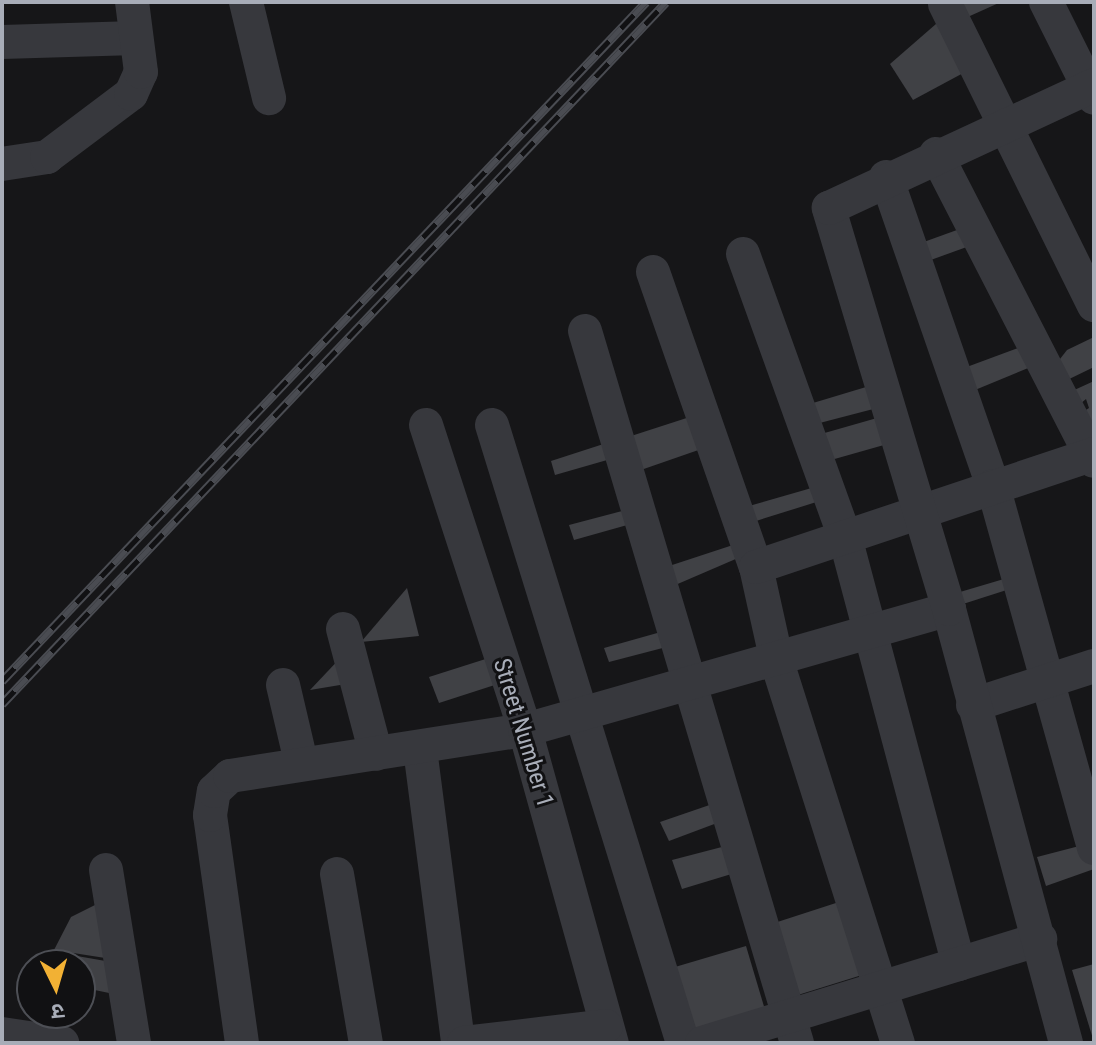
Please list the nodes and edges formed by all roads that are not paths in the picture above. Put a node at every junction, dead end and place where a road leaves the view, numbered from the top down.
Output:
1 (132, 2) edge
2 (246, 2) edge
3 (1046, 2) edge
4 (945, 4) edge
5 (136, 38) junction
6 (2, 42) edge
7 (1092, 90) edge
8 (269, 98) dead end
9 (1005, 123) junction
10 (936, 154) junction
11 (2, 164) edge
12 (886, 177) junction
13 (743, 254) dead end
14 (653, 272) dead end
15 (1094, 305) edge
16 (585, 331) dead end
17 (426, 425) dead end
18 (492, 425) dead end
19 (1093, 457) edge
20 (993, 486) junction
21 (920, 514) junction
22 (845, 537) junction
23 (756, 567) junction
24 (949, 609) junction
25 (343, 629) dead end
26 (869, 634) junction
27 (777, 662) junction
28 (1094, 666) edge
29 (1049, 680) junction
30 (693, 683) junction
31 (283, 685) dead end
32 (973, 705) junction
33 (582, 709) junction
34 (525, 730) junction
35 (420, 749) junction
36 (376, 754) junction
37 (301, 762) junction
38 (1094, 848) edge
39 (106, 870) dead end
40 (337, 874) dead end
41 (1040, 939) junction
42 (959, 964) junction
43 (884, 988) junction
44 (793, 1030) edge
45 (2, 1034) edge
46 (609, 1034) edge
47 (62, 1043) edge
48 (134, 1043) edge
49 (242, 1043) edge
50 (366, 1043) edge
51 (458, 1043) edge
52 (464, 1043) edge
53 (683, 1043) edge
54 (702, 1043) edge
55 (898, 1043) edge
56 (1066, 1043) edge

1 - 5 street
2 - 8 street
3 - 7 street
4 - 9 street
5 - 6 street
5 - 11 street
7 - 9 street
9 - 10 street
9 - 15 street
10 - 12 street
10 - 19 street
12 - 20 street
12 - 21 street
13 - 22 street
14 - 23 street
16 - 30 street
17 - 34 street, Street Number 1
18 - 33 street
19 - 20 street
20 - 21 street
20 - 29 street
21 - 22 street
21 - 24 street
22 - 23 street
22 - 26 street
23 - 27 street
24 - 26 street
24 - 32 street
25 - 36 street
26 - 27 street
26 - 42 street
27 - 30 street
27 - 43 street
28 - 29 street
29 - 32 street
29 - 38 street
30 - 33 street
30 - 44 street
31 - 37 street
32 - 41 street
33 - 34 street
33 - 53 street
34 - 35 street
34 - 46 street, Street Number 1
35 - 36 street
35 - 51 street
36 - 37 street
37 - 49 street
39 - 48 street
40 - 50 street
41 - 42 street
41 - 56 street
42 - 43 street
43 - 44 street
43 - 55 street
44 - 54 street
45 - 47 street
46 - 52 street

